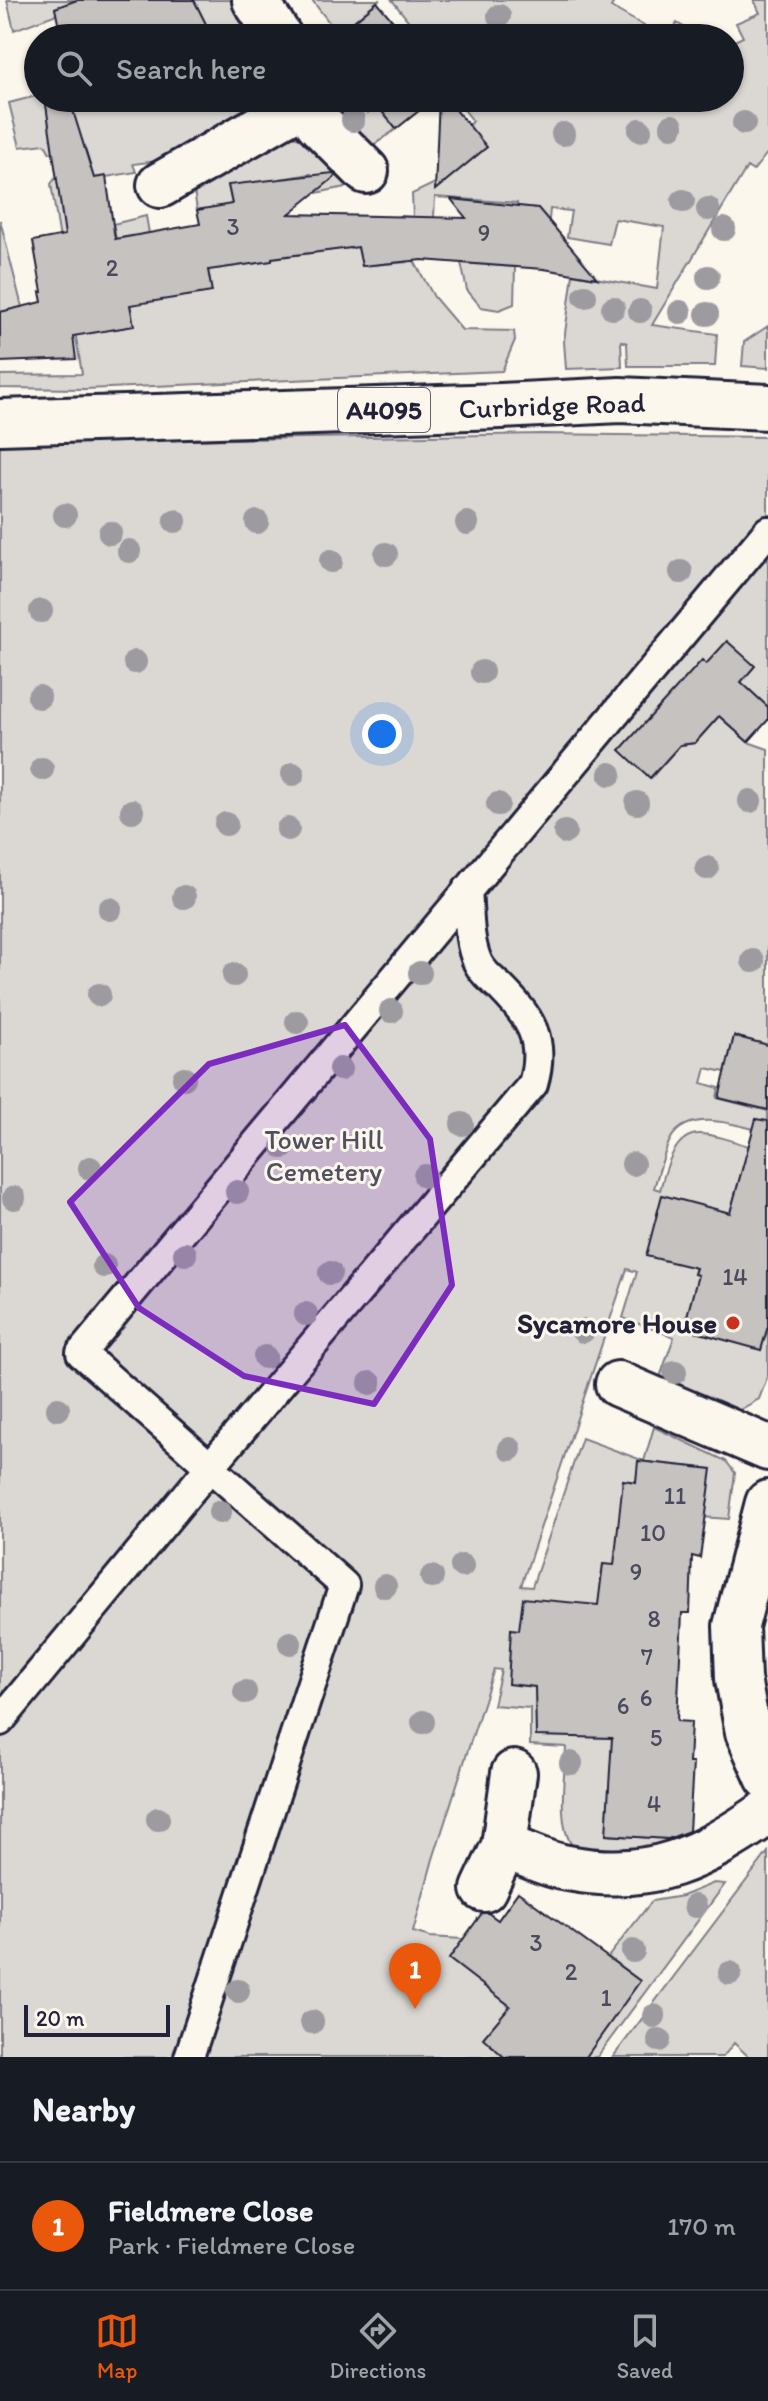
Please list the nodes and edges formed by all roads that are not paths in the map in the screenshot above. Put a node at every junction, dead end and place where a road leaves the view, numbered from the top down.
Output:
1 (255, 0) edge
2 (271, 24) edge
3 (284, 112) edge
4 (311, 112) edge
5 (366, 171) dead end
6 (160, 185) dead end
7 (768, 407) edge
8 (0, 422) edge
9 (768, 531) edge
10 (467, 890) junction
11 (618, 1384) dead end
12 (768, 1448) edge
13 (210, 1467) junction
14 (768, 1503) edge
15 (0, 1721) edge
16 (514, 1773) dead end
17 (768, 1777) edge
18 (768, 1812) edge
19 (504, 1846) junction
20 (484, 1889) dead end
21 (189, 2057) edge

1 - 2 street
3 - 6 street
4 - 5 street
7 - 8 street, Curbridge Road / A4095
9 - 10 lane
10 - 13 lane
10 - 13 lane
11 - 12 street
13 - 15 lane
13 - 21 lane
14 - 17 street
16 - 19 street
18 - 19 street
19 - 20 street

